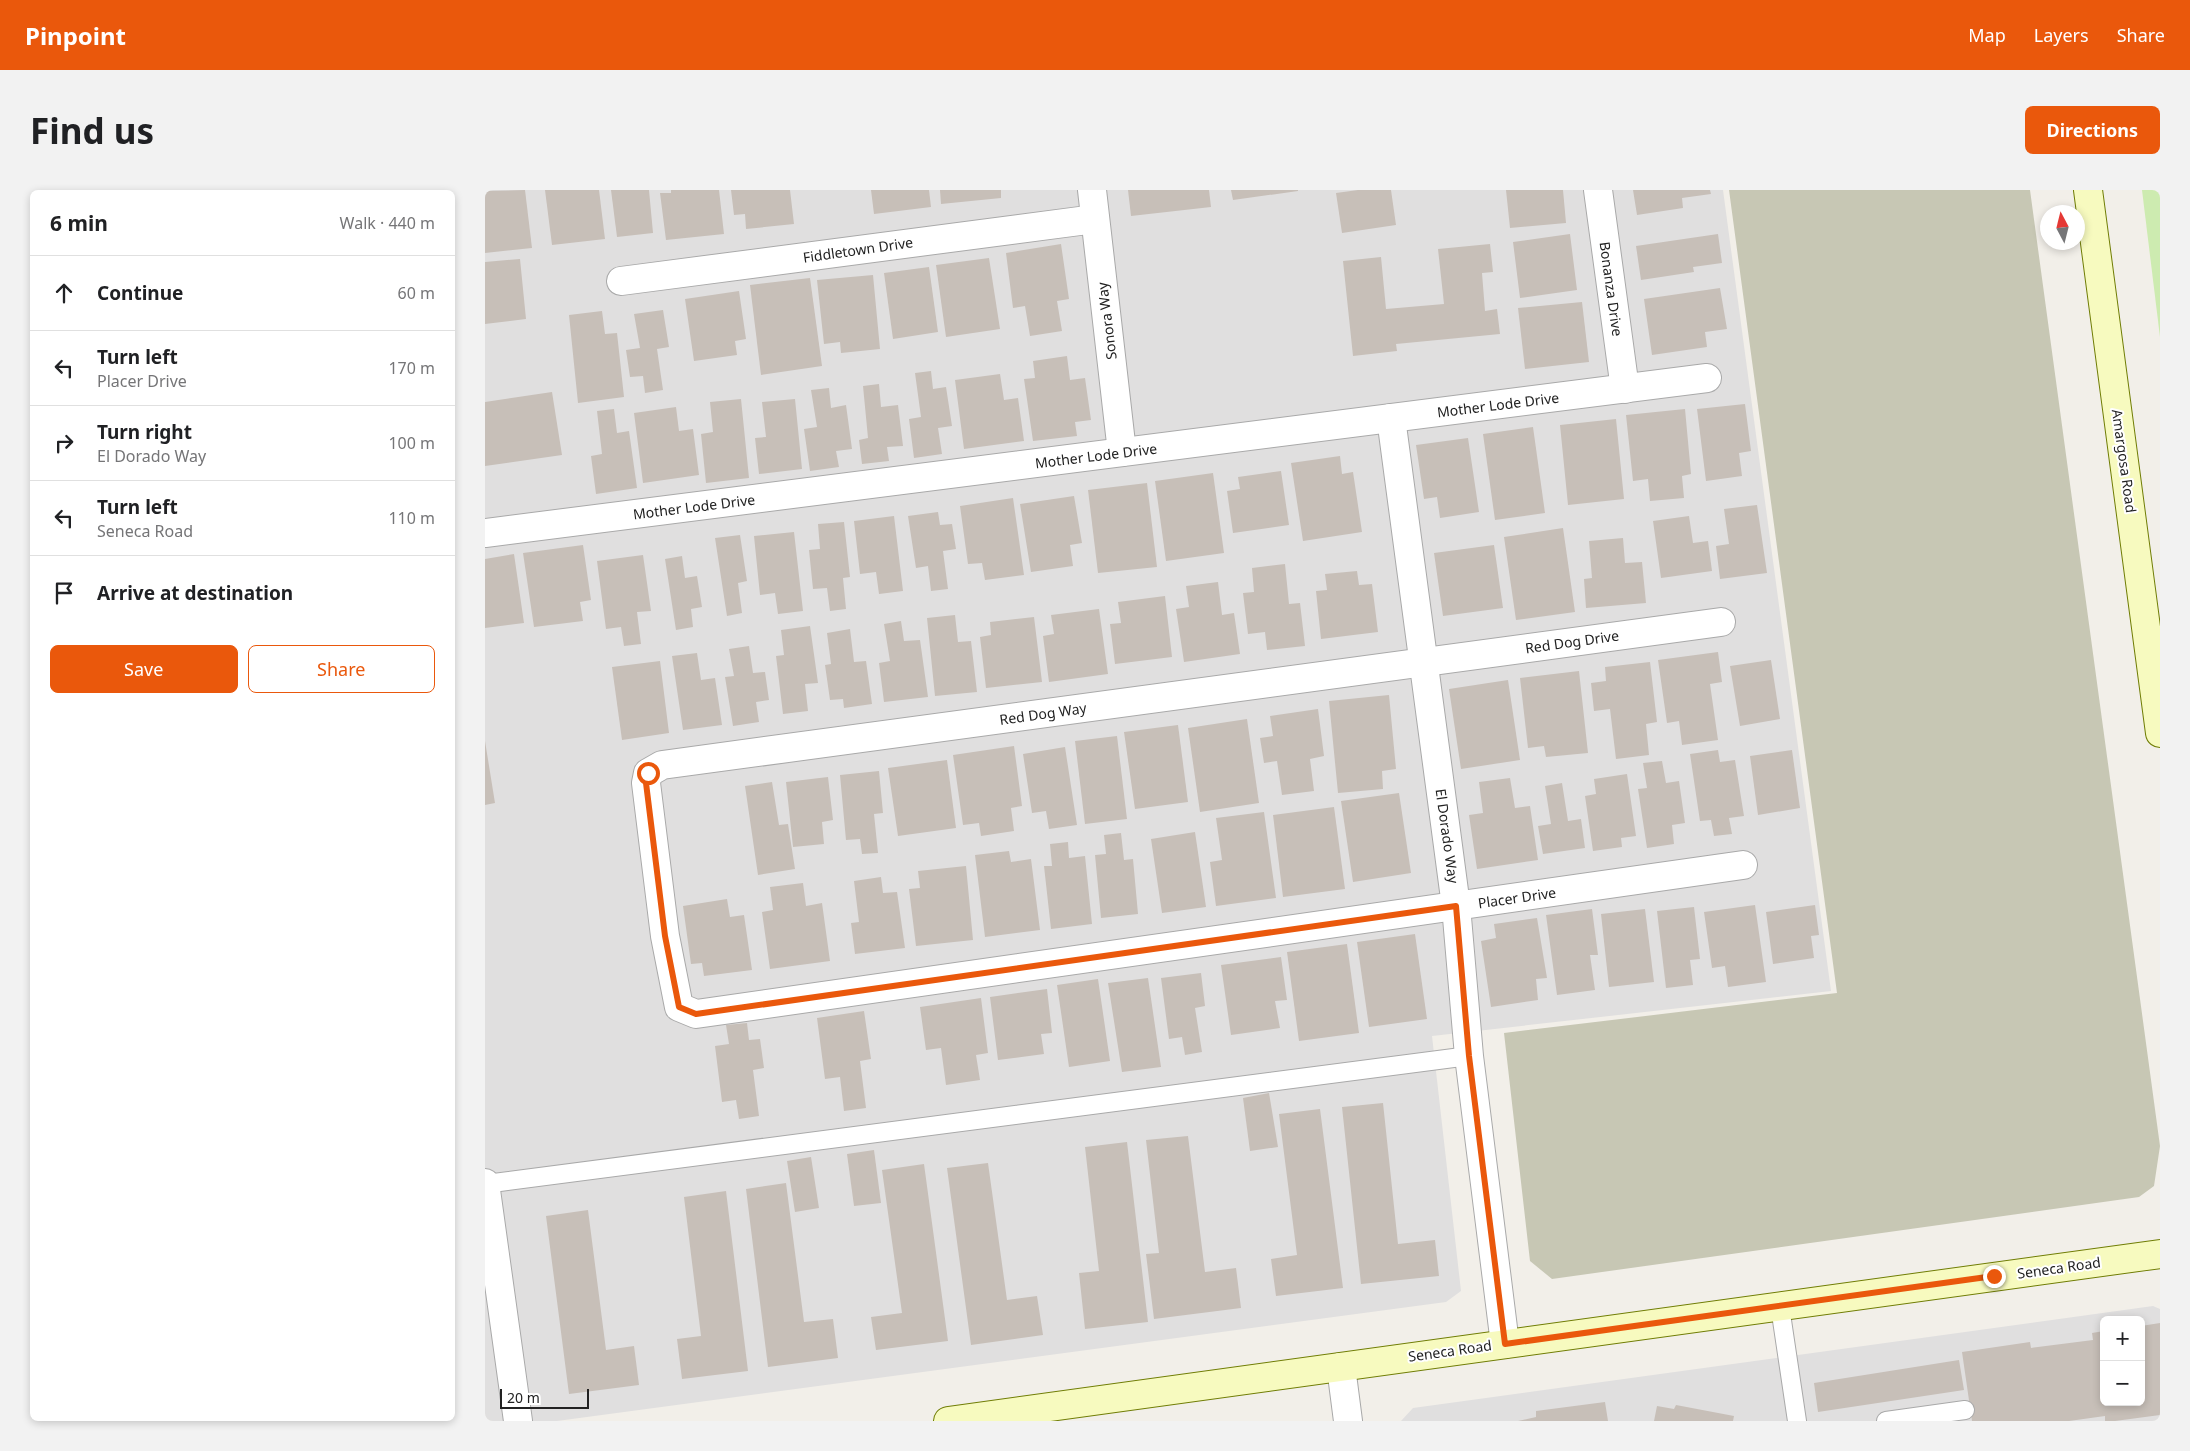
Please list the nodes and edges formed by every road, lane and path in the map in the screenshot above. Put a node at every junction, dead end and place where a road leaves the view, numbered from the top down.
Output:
1 (1091, 190) edge
2 (1598, 190) edge
3 (2088, 190) edge
4 (1095, 219) junction
5 (621, 281) dead end
6 (1707, 378) dead end
7 (1625, 389) junction
8 (1391, 418) junction
9 (1122, 452) junction
10 (485, 533) edge
11 (1721, 622) dead end
12 (1424, 662) junction
13 (2160, 733) edge
14 (1743, 865) dead end
15 (1456, 906) junction
16 (696, 1014) joint
17 (1469, 1056) junction
18 (485, 1184) edge
19 (2160, 1254) edge
20 (1780, 1307) junction
21 (1505, 1344) junction
22 (1341, 1366) junction
23 (1965, 1410) dead end
24 (517, 1421) edge
25 (948, 1421) edge
26 (1347, 1421) edge
27 (1797, 1421) edge
28 (1886, 1421) edge

1 - 4 street, Sonora Way
2 - 7 street, Bonanza Drive
3 - 13 street, Amargosa Road
4 - 5 street, Fiddletown Drive
4 - 9 street, Sonora Way
6 - 7 street, Mother Lode Drive
7 - 8 street, Mother Lode Drive
8 - 9 street, Mother Lode Drive
8 - 12 street, El Dorado Way
9 - 10 street, Mother Lode Drive
11 - 12 street, Red Dog Drive
12 - 15 street, El Dorado Way
12 - 16 street, Red Dog Way
14 - 15 street, Placer Drive
15 - 16 street, Placer Drive
15 - 17 street, El Dorado Way
17 - 18 lane
17 - 21 street, El Dorado Way
18 - 24 street
19 - 20 street, Seneca Road
20 - 21 street, Seneca Road
20 - 27 lane
21 - 22 street, Seneca Road
22 - 25 street, Seneca Road
22 - 26 street
23 - 28 lane

